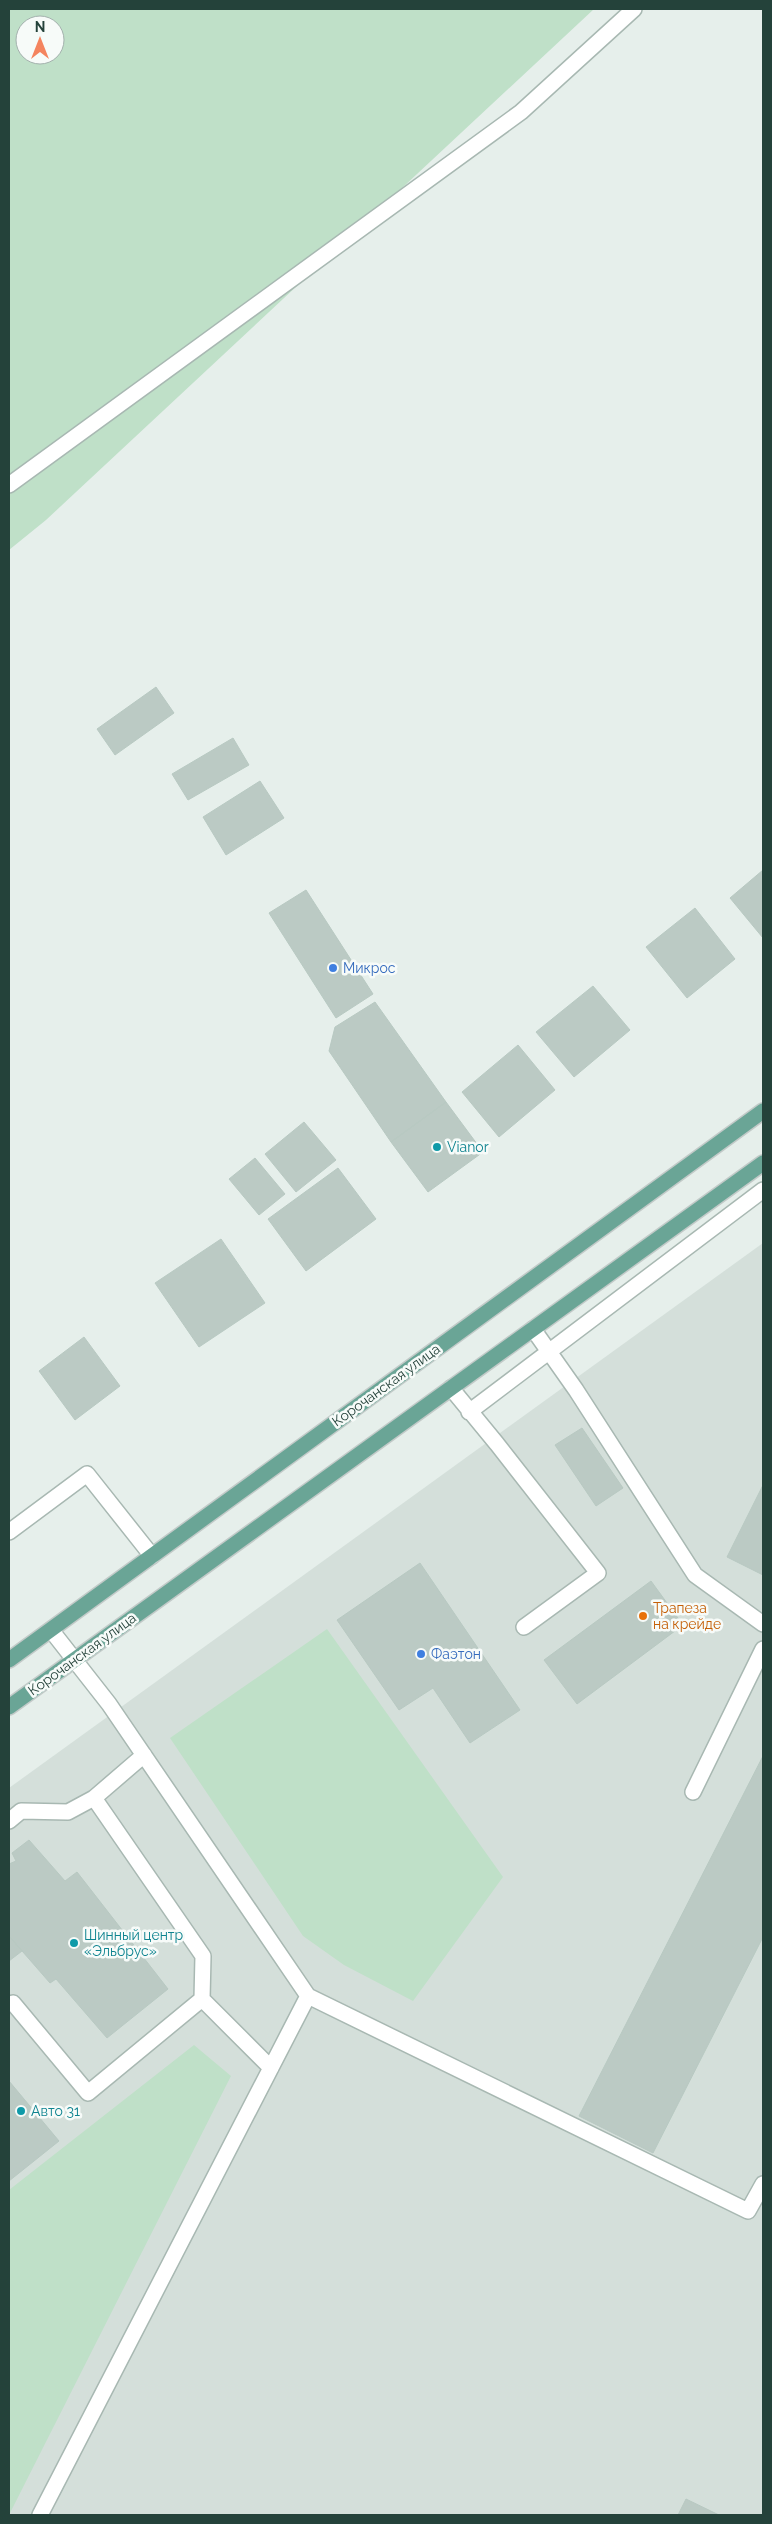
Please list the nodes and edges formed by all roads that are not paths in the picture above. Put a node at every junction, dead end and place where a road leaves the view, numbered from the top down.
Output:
1 (634, 9) edge
2 (9, 485) edge
3 (763, 1111) edge
4 (763, 1163) edge
5 (763, 1190) edge
6 (533, 1329) junction
7 (549, 1350) junction
8 (451, 1388) junction
9 (469, 1412) junction
10 (9, 1532) edge
11 (152, 1556) junction
12 (763, 1624) edge
13 (524, 1627) dead end
14 (51, 1630) junction
15 (763, 1649) edge
16 (9, 1660) edge
17 (74, 1660) junction
18 (9, 1707) edge
19 (144, 1755) junction
20 (693, 1792) dead end
21 (94, 1798) junction
22 (9, 1820) edge
23 (308, 1996) junction
24 (202, 1999) junction
25 (13, 2003) dead end
26 (271, 2068) junction
27 (763, 2184) edge
28 (40, 2515) edge

1 - 2 street
3 - 11 main road, Корочанская улица
4 - 6 main road, Корочанская улица
5 - 7 street
6 - 7 street
6 - 8 main road, Корочанская улица
7 - 9 street
7 - 12 street
8 - 9 street
8 - 17 main road, Корочанская улица
9 - 13 street
10 - 11 street
11 - 14 main road, Корочанская улица
14 - 16 main road, Корочанская улица
14 - 17 street
15 - 20 street
17 - 18 main road, Корочанская улица
17 - 19 street
19 - 21 street
19 - 23 street
21 - 22 street
21 - 24 street
23 - 26 street
23 - 27 street
24 - 25 street
24 - 26 street
26 - 28 street

